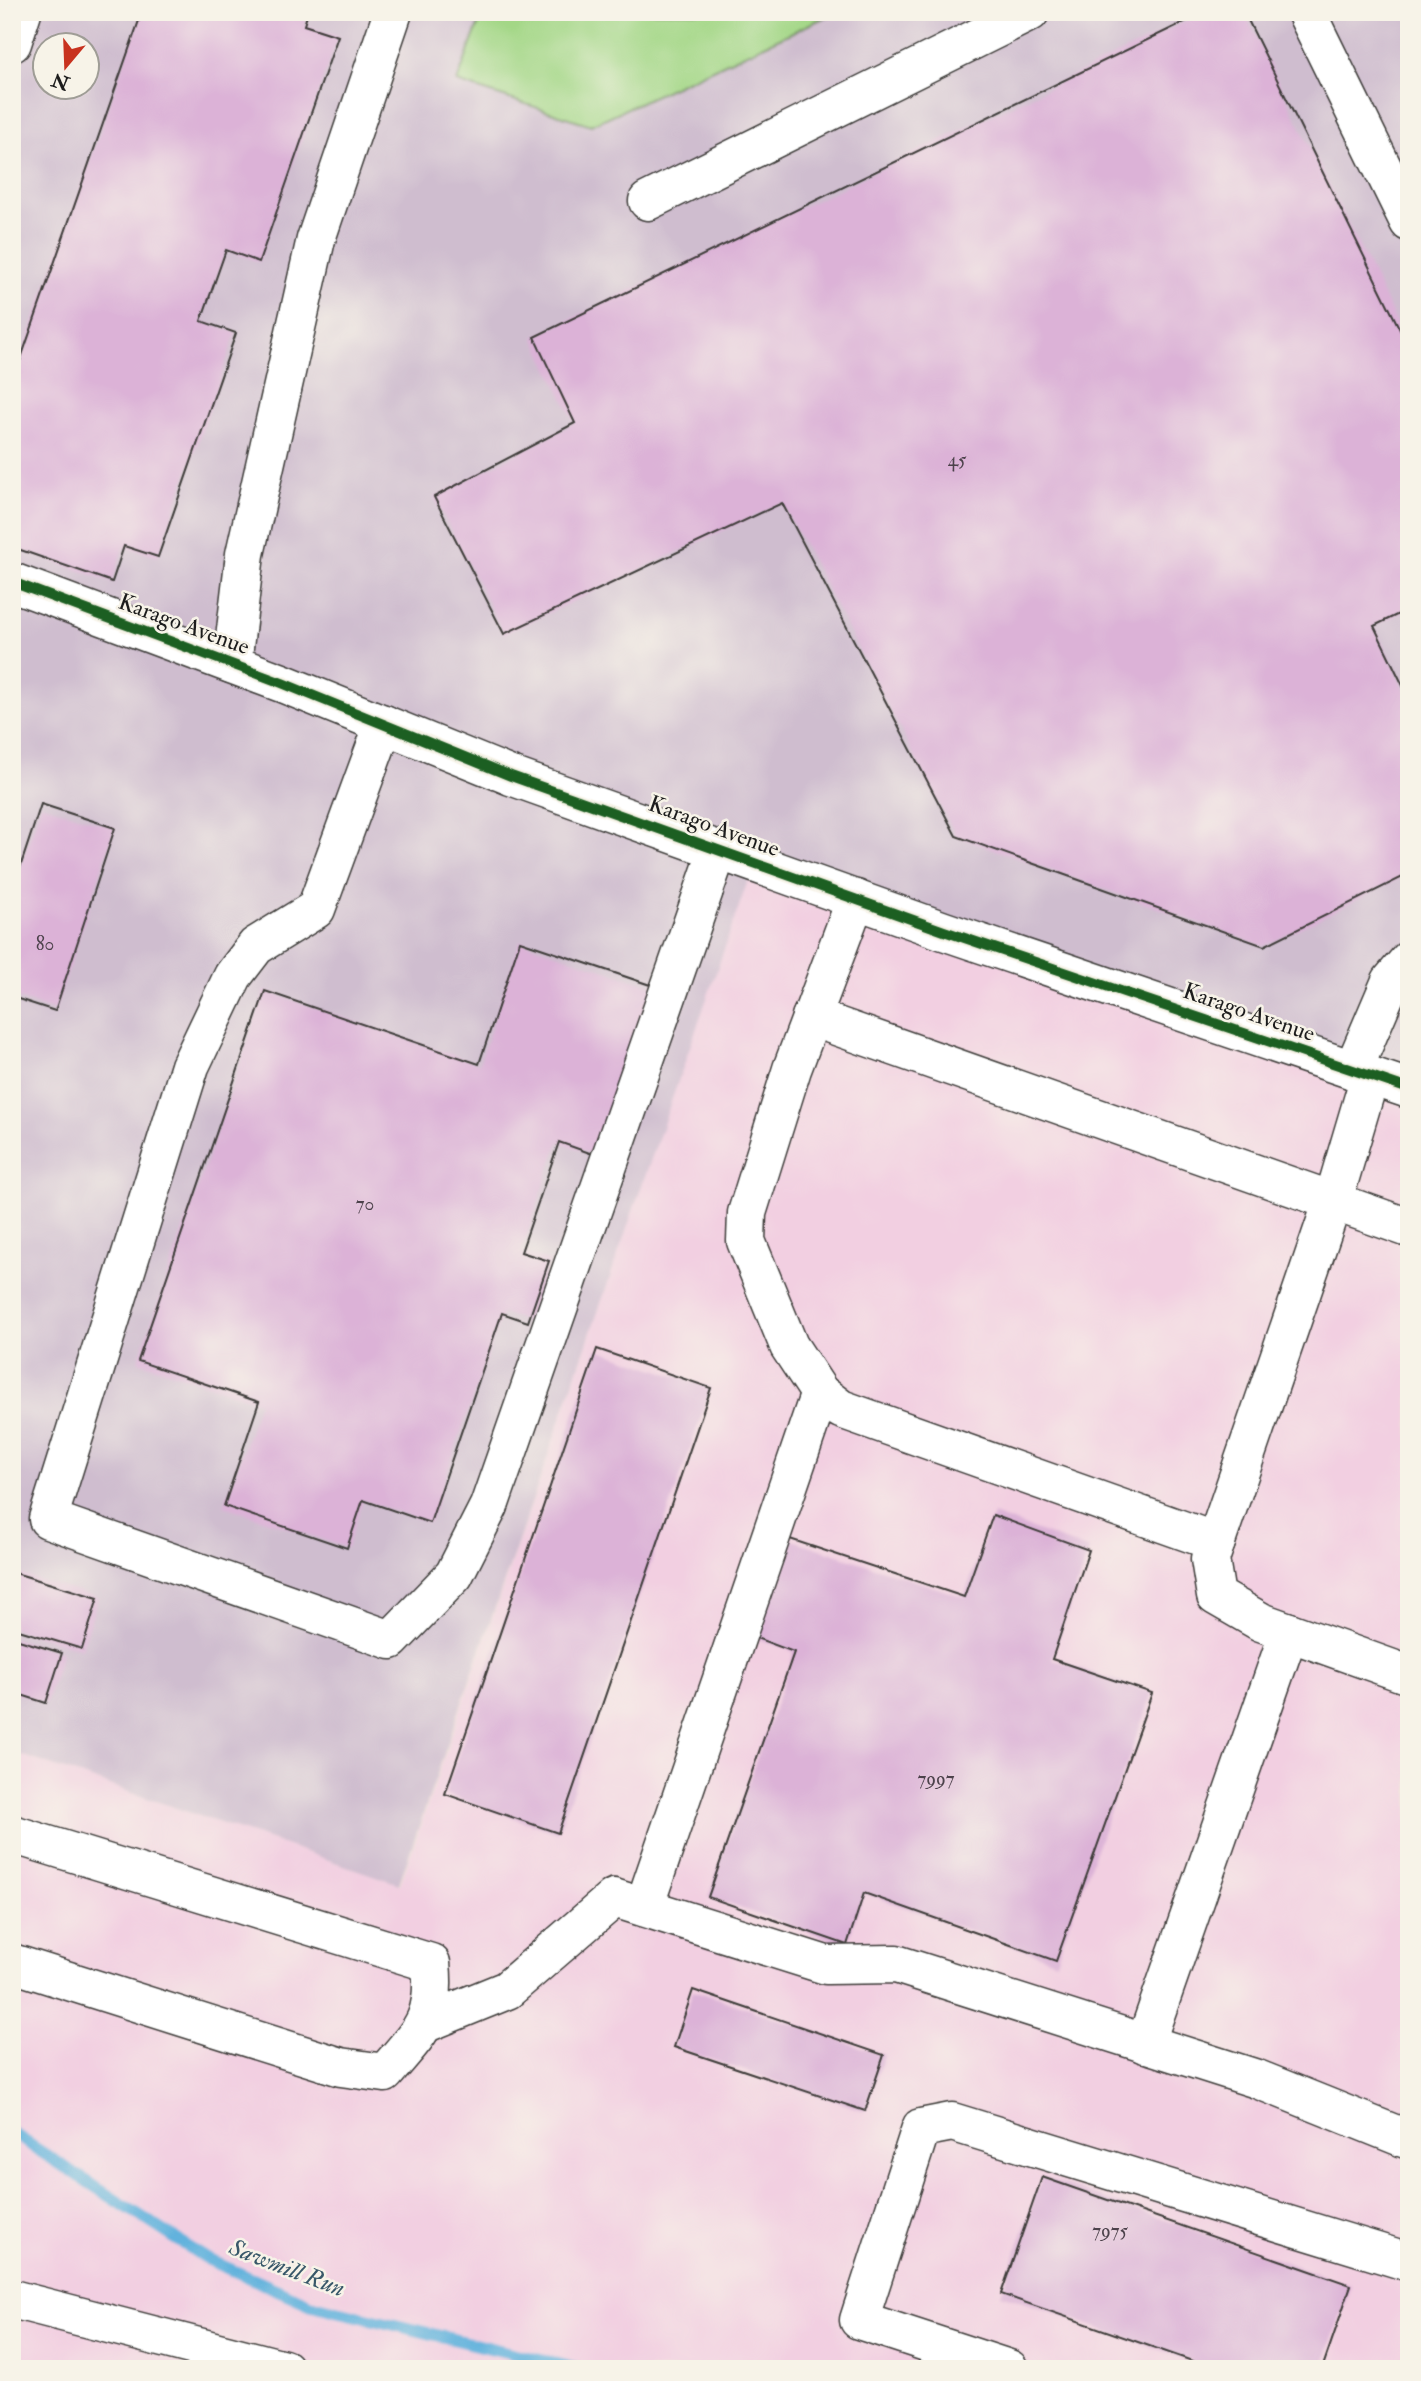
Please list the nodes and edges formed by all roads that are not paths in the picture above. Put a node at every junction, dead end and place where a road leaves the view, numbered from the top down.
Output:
1 (22, 12) edge
2 (393, 12) edge
3 (1030, 12) edge
4 (1306, 12) edge
5 (12, 43) edge
6 (648, 201) dead end
7 (1409, 222) edge
8 (12, 582) edge
9 (232, 664) junction
10 (384, 724) junction
11 (719, 850) junction
12 (856, 899) junction
13 (1409, 960) edge
14 (811, 1017) junction
15 (1362, 1073) junction
16 (1409, 1089) edge
17 (1333, 1201) junction
18 (1409, 1227) edge
19 (820, 1393) junction
20 (1216, 1542) junction
21 (1289, 1632) junction
22 (1409, 1675) edge
23 (12, 1834) edge
24 (644, 1907) junction
25 (12, 1963) edge
26 (426, 2023) junction
27 (1145, 2044) junction
28 (1409, 2140) edge
29 (1409, 2262) edge
30 (12, 2299) edge
31 (211, 2360) edge
32 (284, 2369) edge
33 (1009, 2369) edge

1 - 5 street
2 - 9 street
3 - 6 street
4 - 7 street
8 - 9 street, Karago Avenue
9 - 10 street, Karago Avenue
10 - 11 street, Karago Avenue
10 - 11 street
11 - 12 street, Karago Avenue
12 - 14 street
12 - 15 street, Karago Avenue
13 - 15 street
14 - 17 street
14 - 19 street
15 - 16 street, Karago Avenue
15 - 17 street
17 - 18 street
17 - 20 street
19 - 20 street
19 - 24 street
20 - 21 street
21 - 22 street
21 - 27 street
23 - 26 street
24 - 26 street
24 - 27 street
25 - 26 street
27 - 28 street
29 - 33 street
30 - 31 street
31 - 32 street

